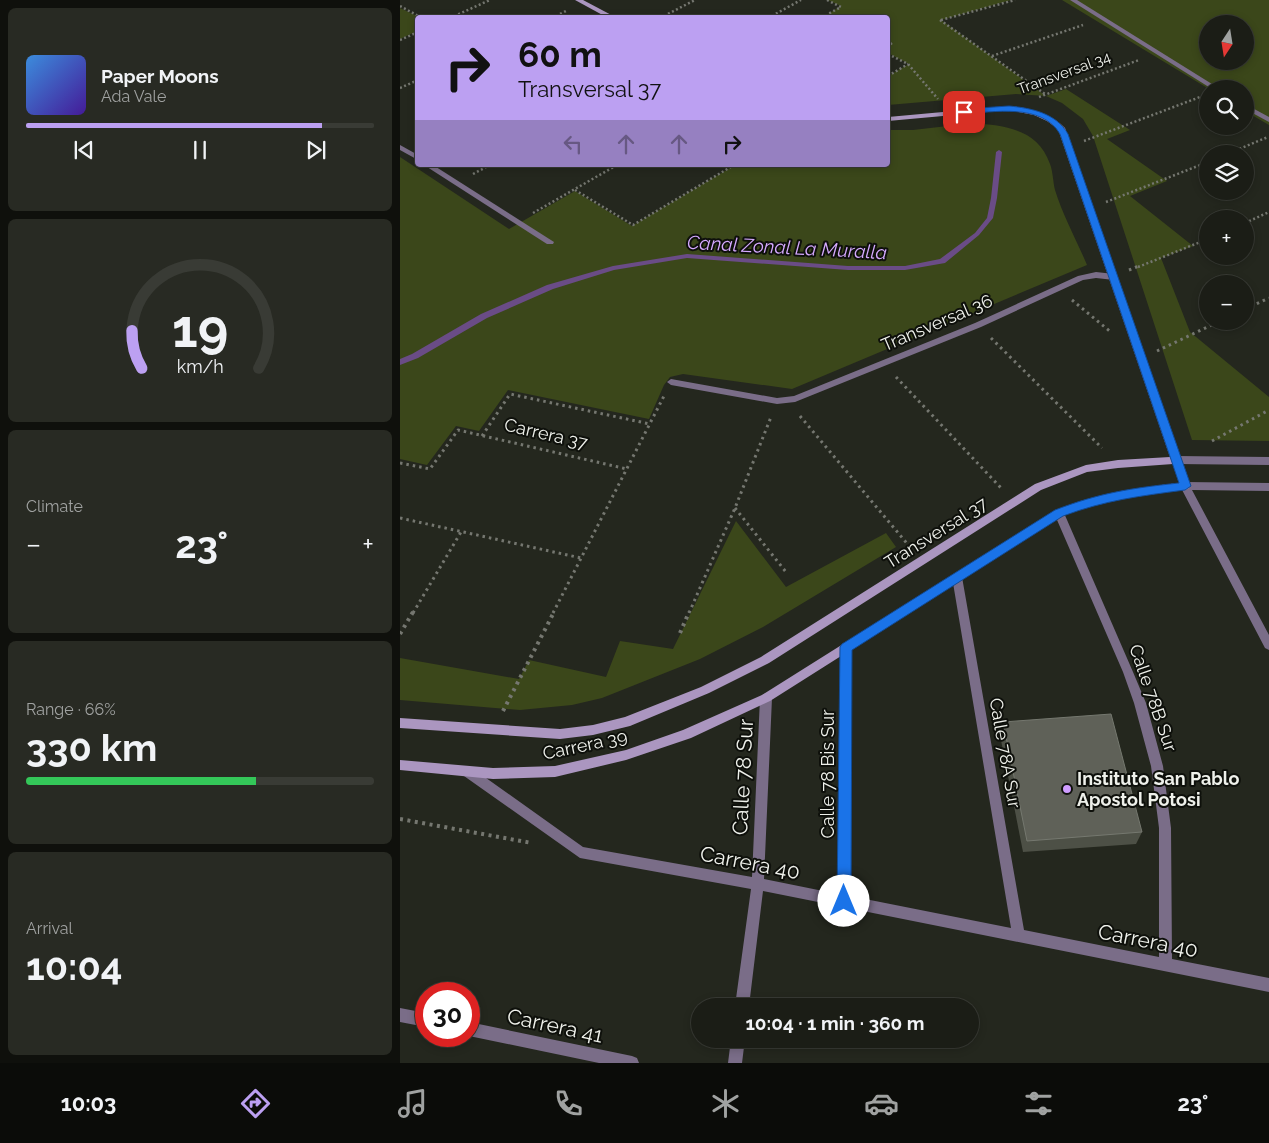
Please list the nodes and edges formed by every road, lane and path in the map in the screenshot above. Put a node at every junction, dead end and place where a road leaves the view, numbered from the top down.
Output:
1 (490, 0) edge
2 (578, 0) edge
3 (695, 0) edge
4 (801, 0) edge
5 (827, 0) edge
6 (1015, 0) edge
7 (1073, 0) edge
8 (400, 6) edge
9 (416, 15) edge
10 (457, 15) edge
11 (608, 15) edge
12 (666, 15) edge
13 (774, 15) edge
14 (830, 15) edge
15 (1105, 18) junction
16 (415, 33) edge
17 (400, 40) edge
18 (1158, 53) junction
19 (890, 55) edge
20 (992, 56) junction
21 (908, 64) junction
22 (890, 75) edge
23 (1202, 80) edge
24 (415, 81) edge
25 (400, 88) edge
26 (1045, 94) junction
27 (1199, 97) edge
28 (1009, 108) junction
29 (1254, 111) edge
30 (950, 113) junction
31 (890, 119) edge
32 (1269, 120) edge
33 (1269, 137) edge
34 (1249, 145) edge
35 (400, 147) edge
36 (1069, 147) junction
37 (415, 156) edge
38 (1199, 166) edge
39 (431, 167) edge
40 (614, 167) edge
41 (731, 167) edge
42 (575, 190) junction
43 (1090, 208) junction
44 (1269, 212) edge
45 (1254, 219) edge
46 (518, 222) junction
47 (550, 242) dead end
48 (1199, 242) edge
49 (1114, 277) junction
50 (1058, 288) junction
51 (1269, 298) edge
52 (1254, 305) edge
53 (978, 325) junction
54 (1201, 330) edge
55 (1142, 358) junction
56 (883, 363) junction
57 (671, 382) joint
58 (782, 400) junction
59 (1269, 410) edge
60 (650, 424) junction
61 (482, 436) junction
62 (1210, 442) dead end
63 (1176, 460) junction
64 (1269, 461) edge
65 (400, 463) edge
66 (1118, 464) junction
67 (627, 469) junction
68 (986, 472) dead end
69 (1185, 486) junction
70 (1269, 487) edge
71 (735, 508) junction
72 (1059, 513) junction
73 (400, 518) edge
74 (461, 532) junction
75 (580, 558) junction
76 (922, 561) junction
77 (786, 572) dead end
78 (957, 577) junction
79 (401, 632) edge
80 (680, 634) dead end
81 (1269, 645) edge
82 (846, 647) junction
83 (729, 679) joint
84 (766, 698) junction
85 (400, 723) edge
86 (493, 730) junction
87 (400, 765) edge
88 (468, 772) junction
89 (400, 819) edge
90 (542, 845) dead end
91 (758, 884) junction
92 (844, 901) junction
93 (1020, 936) junction
94 (1166, 965) junction
95 (1269, 985) edge
96 (743, 998) edge
97 (400, 1015) edge
98 (415, 1018) edge
99 (480, 1031) edge
100 (737, 1048) edge
101 (632, 1063) edge
102 (735, 1063) edge

1 - 10 path
2 - 11 street
3 - 12 path
4 - 13 path
5 - 14 path
6 - 20 path
7 - 15 street
8 - 9 path
15 - 18 street
15 - 20 path
16 - 17 path
18 - 23 street
18 - 26 path, Transversal 34
19 - 21 path
20 - 26 path
21 - 22 path
21 - 30 path
24 - 25 path
26 - 28 path, Transversal 34
27 - 36 path
28 - 30 street, Transversal 34
28 - 36 street
29 - 32 street
30 - 31 street, Transversal 34
33 - 34 path
35 - 37 street
36 - 43 street
38 - 43 path
39 - 46 street
40 - 42 path
41 - 42 path
42 - 46 path
43 - 49 street
44 - 45 path
46 - 47 street
48 - 49 path
49 - 50 street, Transversal 36
49 - 55 street
50 - 53 street, Transversal 36
50 - 55 path
51 - 52 path
53 - 56 street, Transversal 36
53 - 66 path
54 - 55 path
55 - 63 street
56 - 58 street, Transversal 36
56 - 68 path
57 - 58 street, Transversal 36
57 - 60 path
58 - 71 path
58 - 76 path
59 - 62 path
60 - 61 path
60 - 67 path
61 - 65 path, Carrera 37
61 - 67 path, Carrera 37
63 - 64 street
63 - 66 street, Transversal 37
63 - 69 street
66 - 76 street, Transversal 37
67 - 75 path
69 - 70 street
69 - 72 street
69 - 81 street
71 - 77 path
71 - 80 path
72 - 78 street
72 - 94 street, Calle 78B Sur
73 - 74 path
74 - 75 path
74 - 79 path
75 - 86 path
76 - 83 street, Transversal 37
78 - 82 street
78 - 93 street, Calle 78A Sur
82 - 84 street
82 - 92 street, Calle 78 Bis Sur
83 - 86 street, Carrera 39
84 - 88 street, Carrera 39
84 - 91 street, Calle 78 Sur
85 - 86 street, Carrera 39
87 - 88 street, Carrera 39
88 - 91 street, Carrera 40
89 - 90 path
91 - 92 street, Carrera 40
91 - 96 street, Calle 78 Sur
92 - 93 street, Carrera 40
93 - 94 street, Carrera 40
94 - 95 street, Carrera 40
97 - 98 street
99 - 101 street, Carrera 41
100 - 102 street

